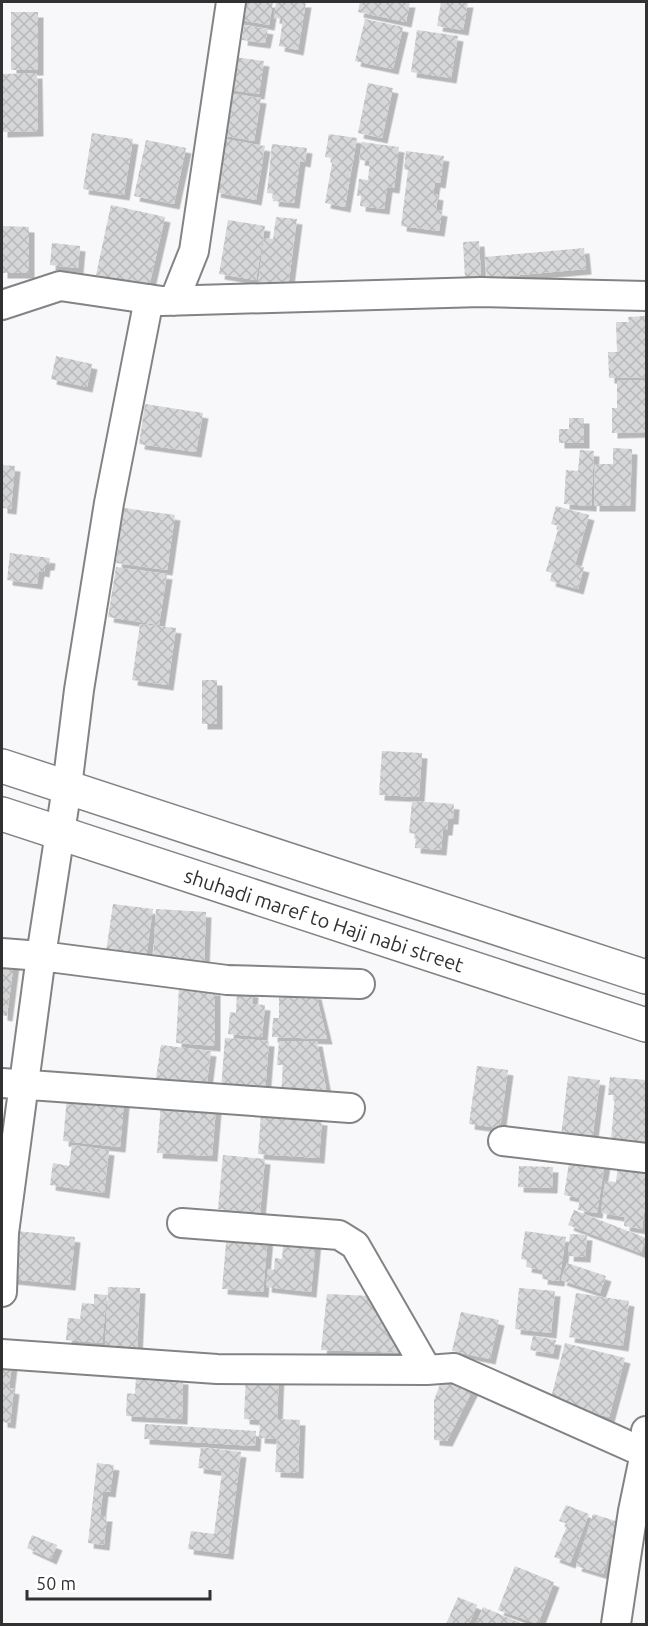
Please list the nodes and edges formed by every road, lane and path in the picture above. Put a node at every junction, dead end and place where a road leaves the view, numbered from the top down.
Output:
1 (231, 2) edge
2 (646, 296) edge
3 (162, 300) junction
4 (2, 305) edge
5 (2, 766) edge
6 (67, 787) junction
7 (2, 814) edge
8 (61, 833) junction
9 (2, 953) edge
10 (41, 956) junction
11 (646, 977) edge
12 (360, 984) dead end
13 (646, 1025) edge
14 (13, 1084) edge
15 (350, 1108) dead end
16 (503, 1141) dead end
17 (646, 1158) edge
18 (182, 1224) dead end
19 (2, 1292) edge
20 (2, 1354) edge
21 (427, 1370) junction
22 (646, 1442) edge
23 (640, 1513) edge
24 (616, 1624) edge

1 - 3 street
2 - 3 street
3 - 4 street
3 - 6 street
5 - 6 main road
6 - 8 street
6 - 11 main road
7 - 8 main road, shuhadi maref to Haji nabi street
8 - 10 street
8 - 13 main road, shuhadi maref to Haji nabi street
9 - 10 street
10 - 12 street
10 - 14 street
14 - 15 street
14 - 19 street
16 - 17 street
18 - 21 street
20 - 21 street
21 - 22 street
22 - 23 street
23 - 24 street

